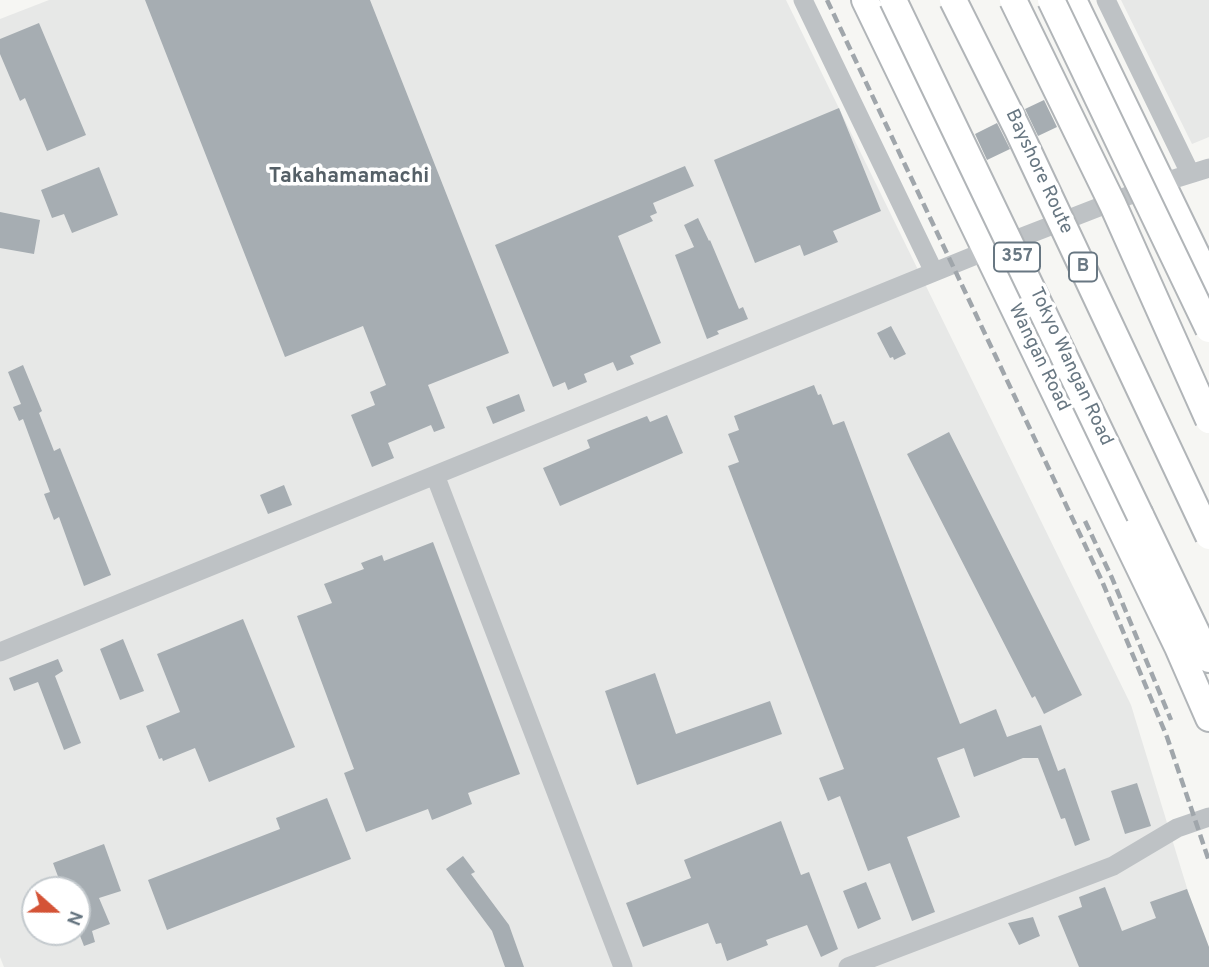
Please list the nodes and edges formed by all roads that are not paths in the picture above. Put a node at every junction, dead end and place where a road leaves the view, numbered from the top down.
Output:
1 (803, 0) edge
2 (865, 0) edge
3 (893, 0) edge
4 (1013, 0) edge
5 (1051, 0) edge
6 (1073, 0) edge
7 (1106, 0) edge
8 (952, 5) edge
9 (1200, 171) edge
10 (1161, 183) junction
11 (986, 251) junction
12 (934, 272) junction
13 (1209, 281) edge
14 (1209, 329) edge
15 (1209, 420) edge
16 (435, 475) junction
17 (1209, 536) edge
18 (0, 652) edge
19 (1209, 659) edge
20 (1209, 718) edge
21 (1209, 817) edge
22 (623, 967) edge
23 (848, 967) edge

1 - 12 street
2 - 11 highway, Wangan Road / 357
3 - 19 highway, Tokyo Wangan Road / 357, bridge
4 - 15 highway, bridge
5 - 14 highway, bridge
6 - 10 highway
7 - 9 street
8 - 17 highway, Bayshore Route / B, bridge
9 - 10 street
10 - 11 street
10 - 13 highway
11 - 12 street
11 - 20 highway, Wangan Road / 357
12 - 16 street
16 - 18 street
16 - 22 street
21 - 23 street

